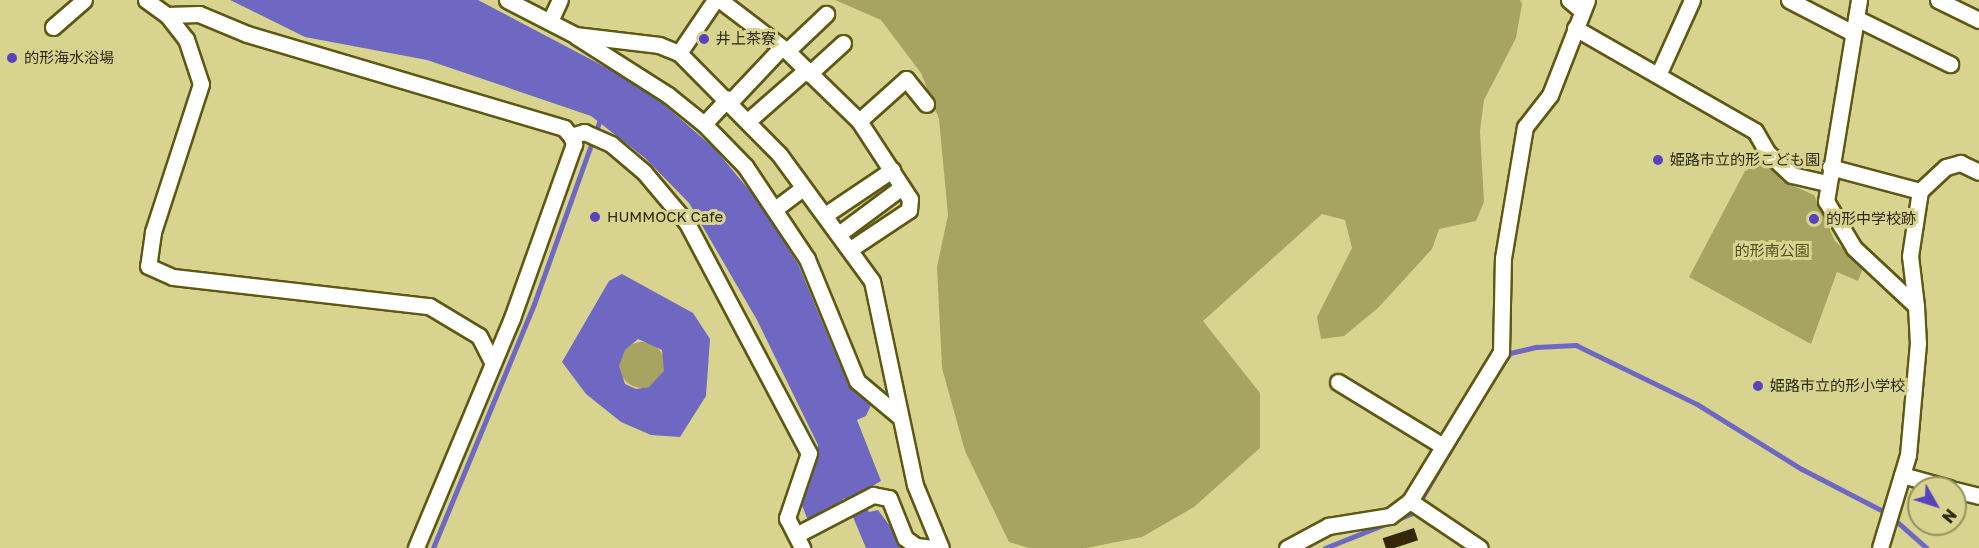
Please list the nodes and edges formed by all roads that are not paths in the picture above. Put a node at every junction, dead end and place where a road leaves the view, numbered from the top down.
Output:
1 (84, 0) edge
2 (146, 0) edge
3 (507, 0) edge
4 (560, 0) edge
5 (715, 0) edge
6 (720, 0) edge
7 (1692, 0) edge
8 (1789, 0) edge
9 (1859, 0) edge
10 (1938, 0) edge
11 (1579, 3) edge
12 (826, 14) dead end
13 (167, 15) junction
14 (1856, 18) junction
15 (1979, 20) edge
16 (550, 21) junction
17 (53, 27) dead end
18 (1575, 28) junction
19 (1853, 33) junction
20 (575, 35) junction
21 (843, 43) dead end
22 (783, 50) junction
23 (680, 53) junction
24 (1950, 64) dead end
25 (808, 72) junction
26 (1659, 73) junction
27 (730, 100) junction
28 (926, 104) dead end
29 (749, 120) junction
30 (859, 122) junction
31 (704, 124) junction
32 (571, 136) junction
33 (1830, 167) junction
34 (892, 170) junction
35 (1979, 172) edge
36 (1827, 183) junction
37 (902, 187) junction
38 (802, 189) junction
39 (1920, 191) junction
40 (775, 209) junction
41 (825, 215) junction
42 (840, 233) junction
43 (852, 248) junction
44 (1916, 306) junction
45 (493, 363) junction
46 (1338, 382) dead end
47 (900, 417) junction
48 (1443, 446) junction
49 (1902, 475) junction
50 (1907, 476) edge
51 (1410, 501) junction
52 (799, 542) edge
53 (416, 548) edge
54 (936, 548) edge
55 (941, 548) edge
56 (1287, 548) edge
57 (1479, 548) edge
58 (1880, 548) edge

1 - 17 street
2 - 13 street
3 - 16 street
4 - 16 street
5 - 23 street
6 - 22 street
7 - 26 street
8 - 19 street
9 - 14 street
10 - 15 street
11 - 18 street
12 - 22 street
13 - 32 street
13 - 45 street
14 - 19 street
14 - 24 street
16 - 20 street
18 - 26 street
18 - 48 street
19 - 33 street
20 - 23 street
20 - 31 street
21 - 25 street
22 - 25 street
22 - 27 street
23 - 27 street
25 - 29 street
25 - 30 street
26 - 36 street
27 - 29 street
27 - 31 street
28 - 30 street
29 - 38 street
30 - 34 street
31 - 40 street
32 - 45 street
32 - 52 street
33 - 36 street
33 - 39 street
34 - 37 street
34 - 41 street
35 - 39 street
36 - 44 street
37 - 42 street
37 - 43 street
38 - 40 street
38 - 41 street
39 - 44 street
40 - 47 street
41 - 42 street
42 - 43 street
43 - 47 street
44 - 49 street
45 - 53 street
46 - 48 street
47 - 55 street
48 - 51 street
49 - 50 street
49 - 58 street
51 - 56 street
51 - 57 street
52 - 54 street

